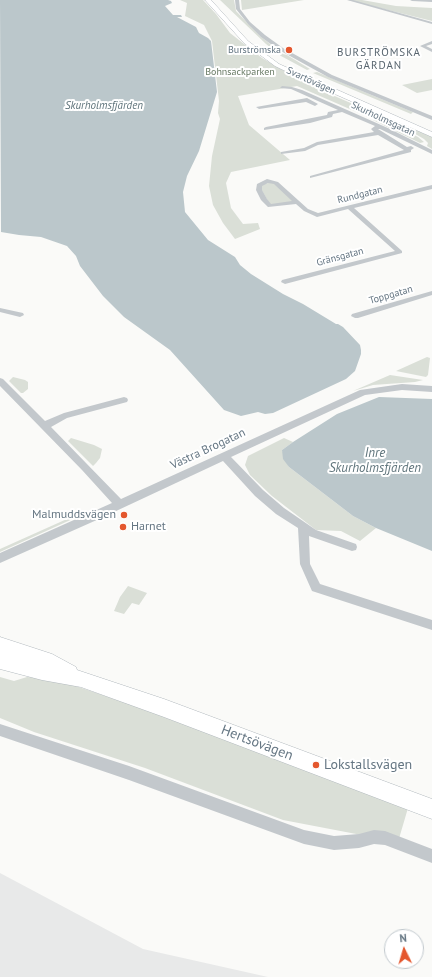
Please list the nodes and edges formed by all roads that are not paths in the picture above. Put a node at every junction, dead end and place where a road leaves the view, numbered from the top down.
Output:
1 (208, 0) edge
2 (216, 0) edge
3 (237, 0) edge
4 (348, 0) edge
5 (412, 0) edge
6 (432, 0) edge
7 (432, 24) edge
8 (432, 42) edge
9 (432, 51) edge
10 (282, 87) dead end
11 (319, 103) junction
12 (259, 107) dead end
13 (324, 110) dead end
14 (343, 110) junction
15 (330, 113) junction
16 (432, 118) edge
17 (419, 121) dead end
18 (380, 126) junction
19 (266, 130) dead end
20 (379, 133) junction
21 (432, 134) edge
22 (419, 146) junction
23 (406, 149) junction
24 (432, 152) edge
25 (283, 153) dead end
26 (312, 177) dead end
27 (432, 187) edge
28 (297, 202) junction
29 (350, 208) junction
30 (285, 282) dead end
31 (432, 293) edge
32 (0, 310) edge
33 (20, 315) dead end
34 (356, 316) dead end
35 (0, 381) edge
36 (432, 389) edge
37 (124, 400) dead end
38 (44, 426) junction
39 (224, 456) junction
40 (120, 504) junction
41 (303, 527) junction
42 (352, 547) dead end
43 (0, 558) edge
44 (432, 625) edge
45 (0, 645) edge
46 (0, 661) edge
47 (81, 679) junction
48 (0, 730) edge
49 (432, 809) edge
50 (432, 856) edge

1 - 21 main road, Svartövägen
2 - 17 main road, Svartövägen
3 - 16 street
4 - 7 street
5 - 6 street
8 - 9 street
10 - 11 street, Skurholmsgatan
11 - 12 street
11 - 14 street, Skurholmsgatan
13 - 15 street
14 - 15 street
14 - 18 street, Skurholmsgatan
15 - 19 street
18 - 20 street
18 - 22 street, Skurholmsgatan
20 - 23 street
20 - 25 street
22 - 23 street
22 - 24 street, Skurholmsgatan
23 - 26 street
27 - 29 street, Rundgatan
28 - 28 street, Rundgatan
28 - 29 street, Rundgatan
29 - 30 street, Gränsgatan
31 - 34 street, Toppgatan
32 - 33 street
35 - 38 street
36 - 39 street, Västra Brogatan
37 - 38 street
38 - 40 street
39 - 40 street, Västra Brogatan
39 - 41 street
40 - 43 street, Västra Brogatan
41 - 42 street
41 - 44 street
45 - 47 main road, Hertsövägen
46 - 47 main road, Hertsövägen
47 - 49 main road, Hertsövägen
48 - 50 street

